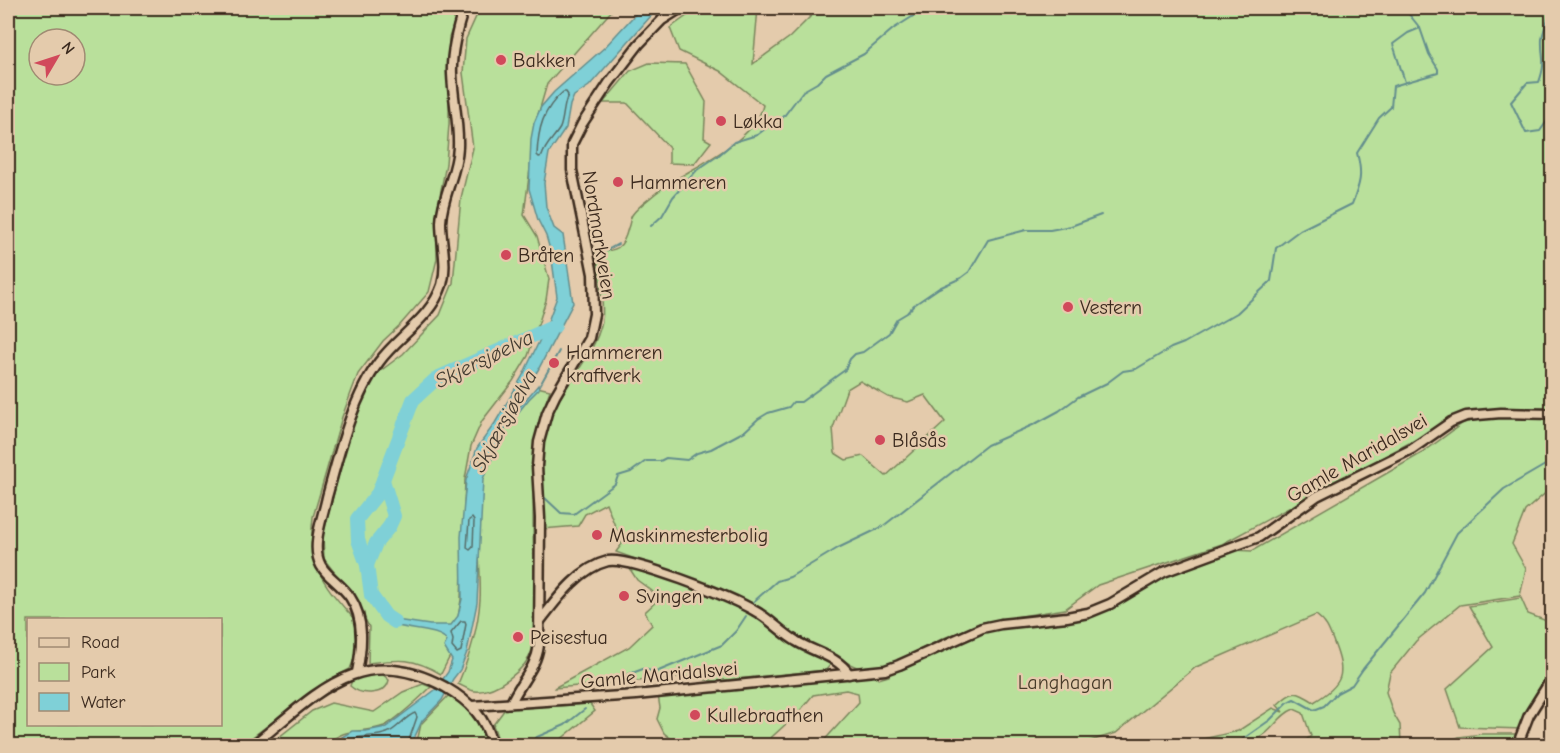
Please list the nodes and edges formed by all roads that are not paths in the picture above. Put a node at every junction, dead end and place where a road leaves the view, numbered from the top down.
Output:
1 (464, 8) edge
2 (681, 8) edge
3 (1552, 414) edge
4 (540, 622) junction
5 (357, 672) junction
6 (849, 674) junction
7 (1552, 678) edge
8 (511, 703) junction
9 (472, 706) junction
10 (252, 746) edge
11 (492, 746) edge
12 (1517, 746) edge

1 - 5 street
2 - 4 street, Nordmarkveien
3 - 6 street, Gamle Maridalsvei
4 - 6 street
4 - 8 street, Nordmarkveien
5 - 9 street
5 - 10 street
6 - 8 street, Gamle Maridalsvei
7 - 12 street
8 - 9 street, Gamle Maridalsvei
9 - 11 street

